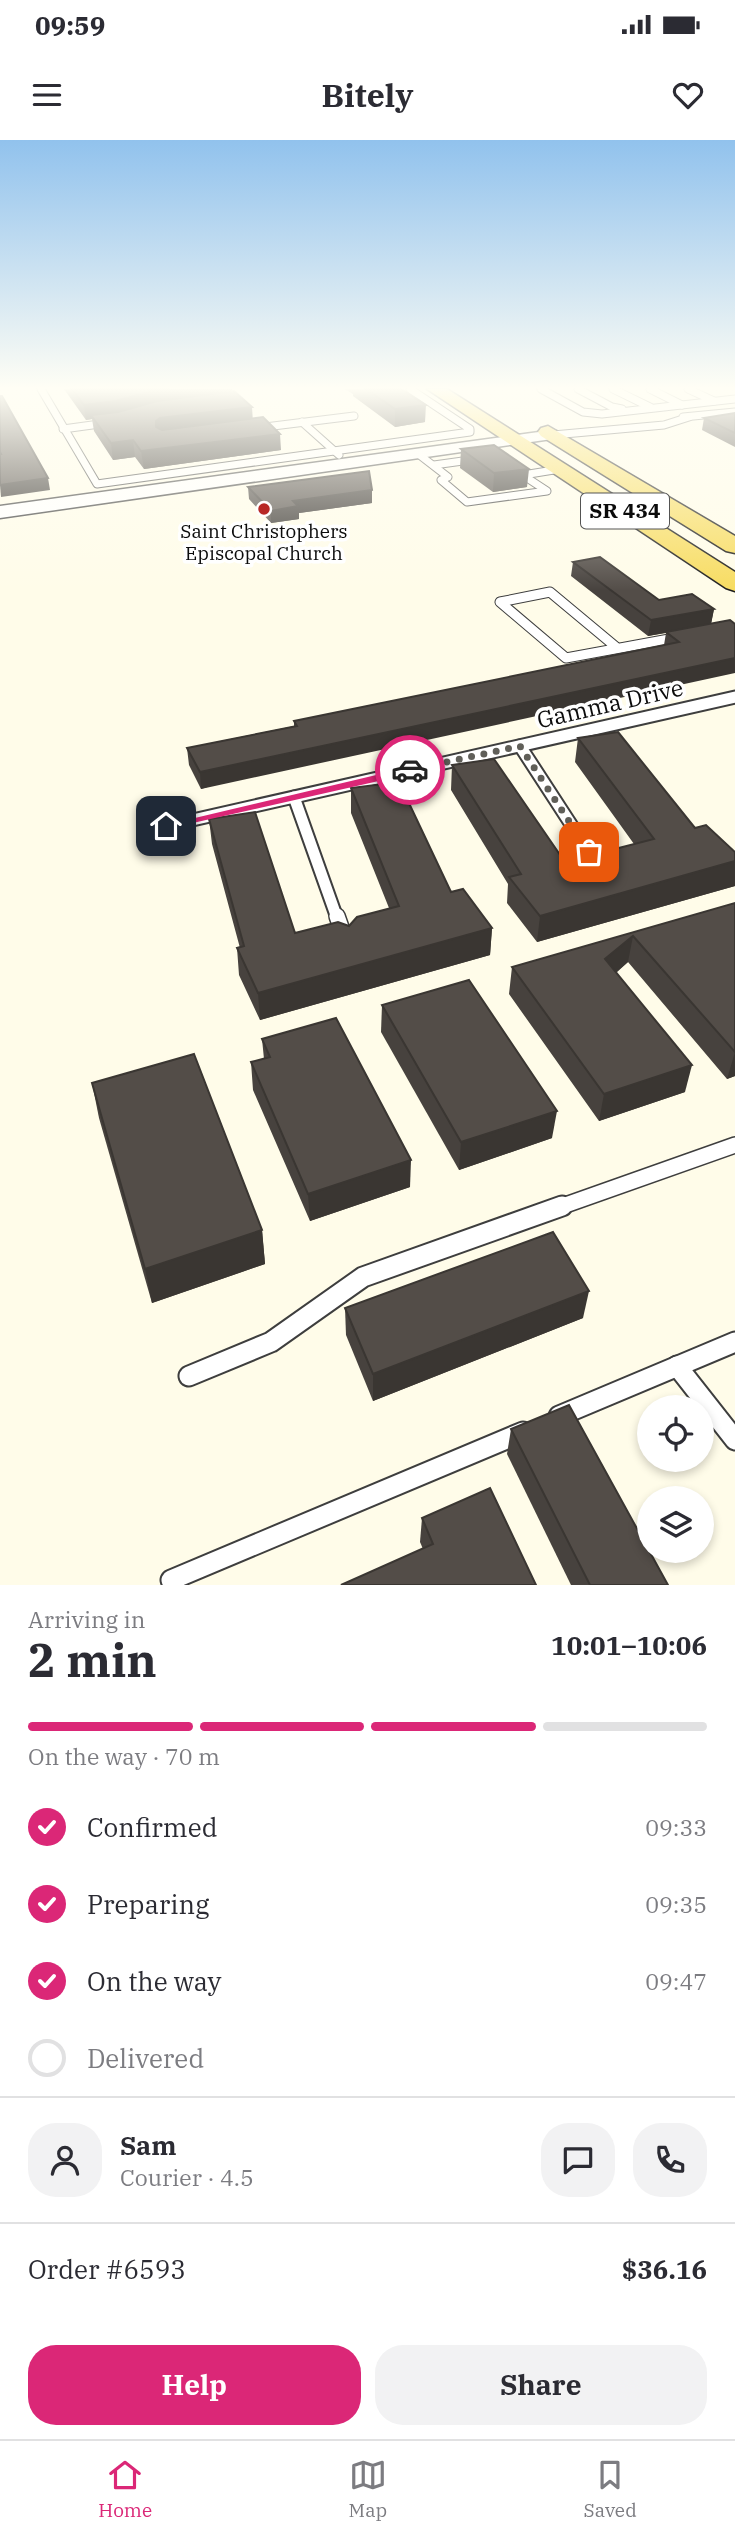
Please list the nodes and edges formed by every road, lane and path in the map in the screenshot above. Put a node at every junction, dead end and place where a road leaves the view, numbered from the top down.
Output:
1 (80, 456) edge
2 (350, 456) edge
3 (365, 456) edge
4 (422, 456) edge
5 (540, 456) edge
6 (588, 456) edge
7 (342, 458) junction
8 (483, 458) edge
9 (505, 463) edge
10 (434, 465) junction
11 (560, 469) junction
12 (523, 475) junction
13 (0, 512) edge
14 (735, 546) edge
15 (735, 583) edge
16 (696, 634) edge
17 (616, 647) junction
18 (735, 697) edge
19 (520, 746) junction
20 (294, 797) junction
21 (166, 826) dead end
22 (603, 873) edge
23 (347, 943) edge
24 (735, 1144) edge
25 (735, 1342) edge
26 (677, 1366) junction
27 (189, 1376) dead end
28 (735, 1440) edge
29 (172, 1580) dead end

1 - 7 lane
2 - 7 lane
3 - 7 street
4 - 10 lane
5 - 11 main road, SR 434
6 - 14 main road, SR 434
7 - 13 street
8 - 10 lane
9 - 12 lane
10 - 12 lane
11 - 12 lane
11 - 15 main road, SR 434
16 - 17 lane
17 - 17 lane
18 - 19 lane, Gamma Drive
19 - 20 lane, Gamma Drive
19 - 22 lane
20 - 21 lane, Gamma Drive
20 - 23 lane
24 - 27 lane
25 - 26 lane
26 - 28 lane
26 - 29 lane

